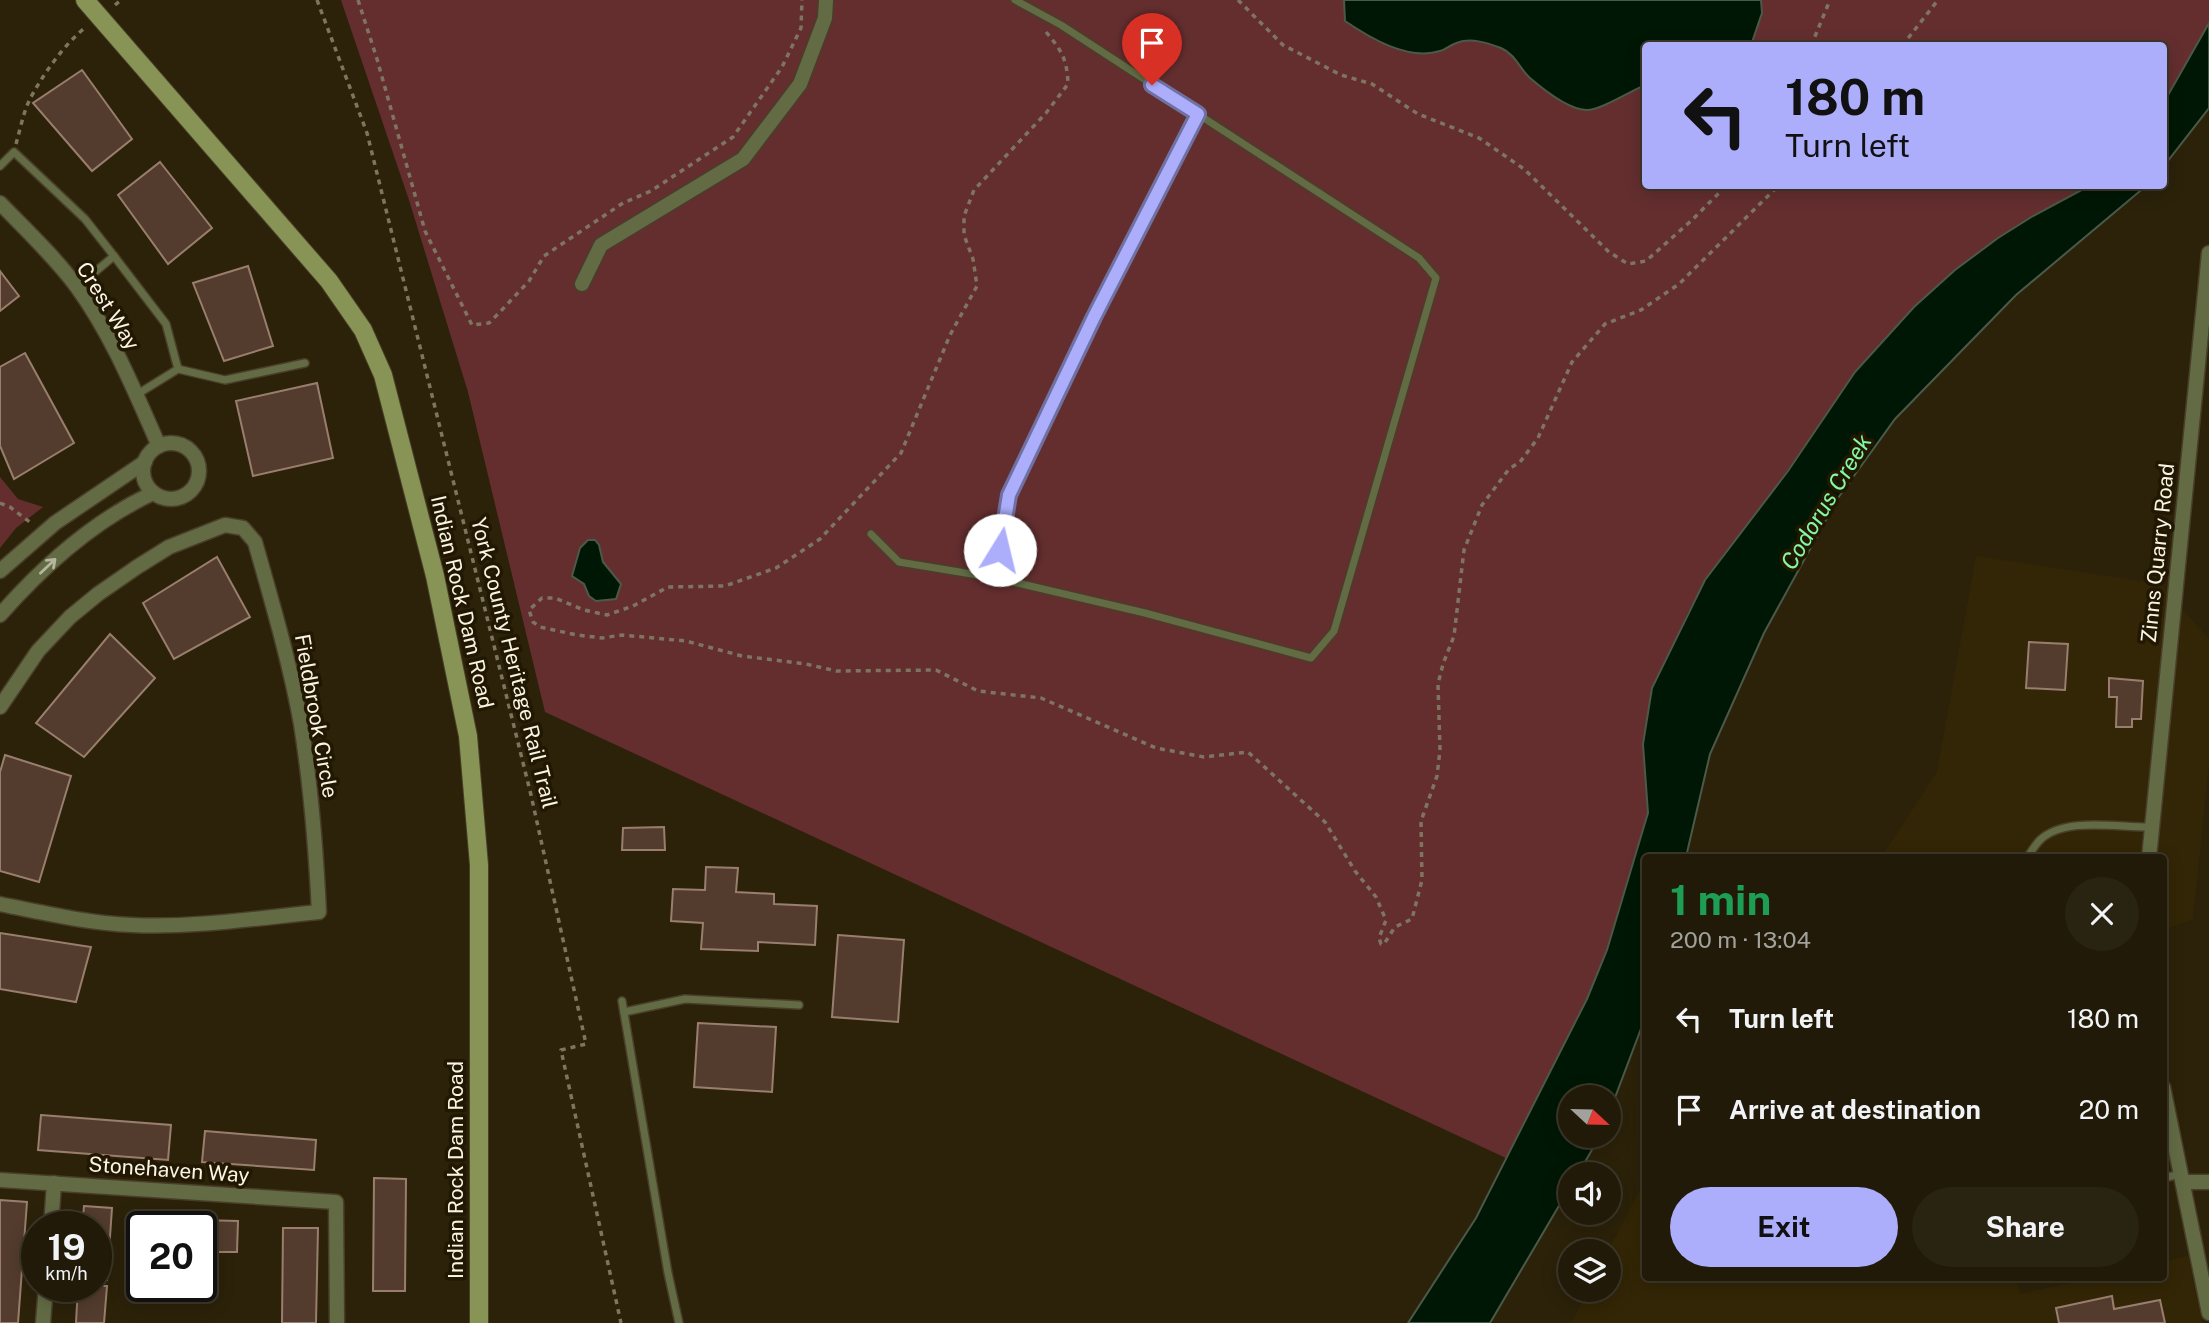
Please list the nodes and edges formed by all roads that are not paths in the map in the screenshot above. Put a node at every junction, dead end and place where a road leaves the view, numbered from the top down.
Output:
1 (85, 0) edge
2 (826, 0) edge
3 (1015, 0) edge
4 (1198, 114) junction
5 (0, 166) edge
6 (0, 203) edge
7 (2209, 253) edge
8 (114, 256) junction
9 (582, 284) dead end
10 (77, 287) junction
11 (305, 363) dead end
12 (178, 369) junction
13 (136, 395) junction
14 (159, 446) junction
15 (145, 463) junction
16 (153, 493) junction
17 (871, 534) dead end
18 (0, 571) edge
19 (996, 578) junction
20 (0, 615) edge
21 (0, 707) edge
22 (2152, 827) junction
23 (2030, 854) edge
24 (2149, 854) edge
25 (0, 904) edge
26 (622, 1001) dead end
27 (799, 1005) dead end
28 (624, 1012) junction
29 (2167, 1105) edge
30 (2167, 1178) edge
31 (2183, 1178) junction
32 (0, 1180) edge
33 (2209, 1182) edge
34 (54, 1183) junction
35 (52, 1211) edge
36 (45, 1302) edge
37 (2209, 1313) edge
38 (43, 1323) edge
39 (337, 1323) edge
40 (479, 1323) edge
41 (679, 1323) edge

1 - 40 street, Indian Rock Dam Road
2 - 9 street
3 - 4 lane
4 - 19 lane
4 - 19 lane
5 - 8 lane
6 - 10 street, Crest Way
7 - 22 street, Zinns Quarry Road
8 - 10 lane
8 - 12 lane
10 - 13 street, Crest Way
11 - 12 lane
12 - 13 lane
13 - 14 street, Crest Way
14 - 15 street
14 - 16 street
15 - 16 street
15 - 18 street
20 -> 16 street
17 - 19 lane
21 - 25 street, Fieldbrook Circle
22 - 23 lane
22 - 24 street, Zinns Quarry Road
26 - 28 lane
27 - 28 lane
28 - 41 lane
29 - 31 street
30 - 31 lane
31 - 33 street
31 - 37 street
32 - 34 street, Stonehaven Way
34 - 35 street
34 - 39 street, Stonehaven Way
36 - 38 street

